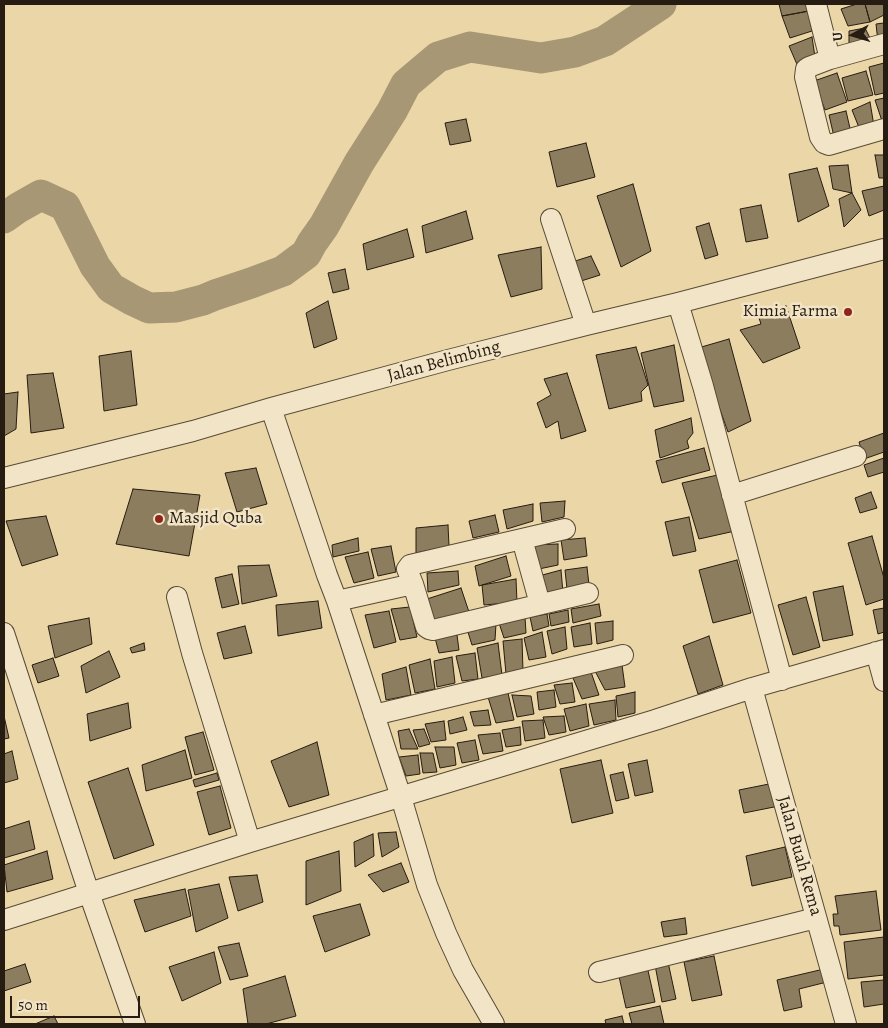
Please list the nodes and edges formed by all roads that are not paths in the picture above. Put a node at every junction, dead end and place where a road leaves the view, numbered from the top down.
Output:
1 (816, 4) edge
2 (884, 44) edge
3 (830, 59) junction
4 (884, 128) edge
5 (551, 219) dead end
6 (884, 249) edge
7 (678, 304) junction
8 (586, 325) junction
9 (271, 408) junction
10 (856, 456) dead end
11 (4, 478) edge
12 (732, 495) junction
13 (565, 529) dead end
14 (522, 539) junction
15 (413, 584) junction
16 (588, 593) dead end
17 (177, 597) dead end
18 (337, 600) junction
19 (540, 604) junction
20 (4, 633) edge
21 (880, 651) edge
22 (623, 655) dead end
23 (782, 680) junction
24 (884, 681) edge
25 (752, 688) junction
26 (374, 715) junction
27 (401, 797) junction
28 (250, 842) junction
29 (89, 893) junction
30 (816, 918) junction
31 (4, 920) edge
32 (599, 972) dead end
33 (136, 1024) edge
34 (494, 1024) edge
35 (846, 1024) edge

1 - 3 street
2 - 3 street
3 - 4 street
5 - 8 street
6 - 7 street, Jalan Belimbing
7 - 8 street, Jalan Belimbing
7 - 12 street
8 - 9 street, Jalan Belimbing
9 - 11 street, Jalan Belimbing
9 - 18 street
10 - 12 street
12 - 23 street
13 - 14 street
14 - 15 street
14 - 19 street
15 - 18 street
15 - 19 street
16 - 19 street
17 - 28 street
18 - 26 street
20 - 29 street
21 - 23 street
21 - 24 street
22 - 26 street
23 - 25 street
25 - 27 street
25 - 30 street, Jalan Buah Rema
26 - 27 street
27 - 28 street
27 - 34 street
28 - 29 street
29 - 31 street
29 - 33 street
30 - 32 street
30 - 35 street, Jalan Buah Rema

